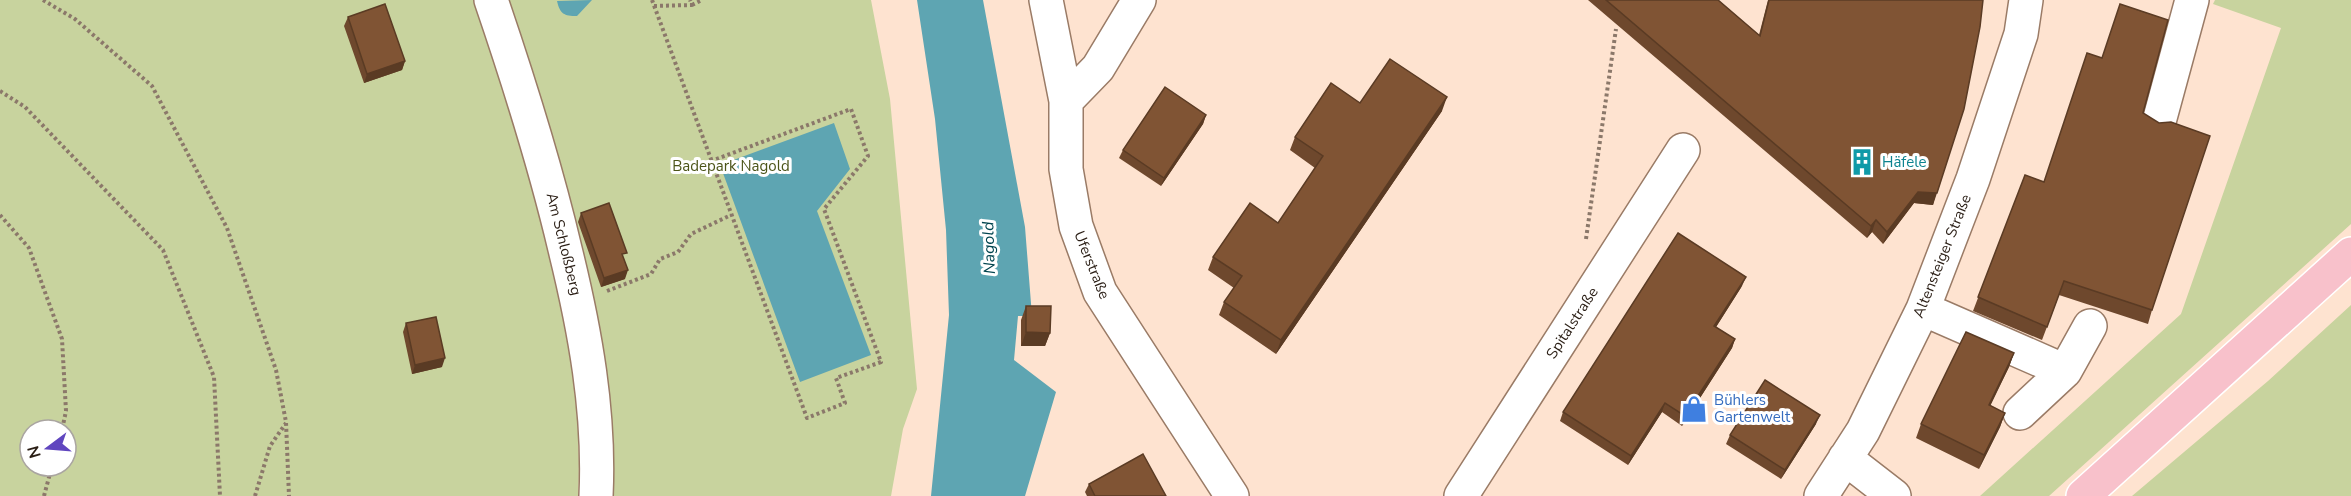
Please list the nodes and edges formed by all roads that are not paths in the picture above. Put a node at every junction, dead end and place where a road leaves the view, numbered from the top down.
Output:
1 (491, 0) edge
2 (1046, 0) edge
3 (1139, 0) edge
4 (2026, 0) edge
5 (2192, 0) edge
6 (1066, 101) junction
7 (2160, 118) dead end
8 (1683, 150) dead end
9 (2351, 254) edge
10 (1923, 309) junction
11 (2090, 326) dead end
12 (2065, 371) junction
13 (2020, 413) dead end
14 (1845, 459) junction
15 (596, 496) edge
16 (1232, 496) edge
17 (1461, 496) edge
18 (1821, 496) edge
19 (1894, 496) edge
20 (2084, 496) edge

1 - 15 street, Am Schloßberg
2 - 6 street, Uferstraße
3 - 6 street
4 - 10 street, Altensteiger Straße
5 - 7 street
6 - 16 street, Uferstraße
8 - 17 street, Spitalstraße
9 - 20 main road
10 - 12 street
10 - 14 street, Altensteiger Straße
11 - 12 street
12 - 13 street
14 - 18 street, Altensteiger Straße
14 - 19 street

